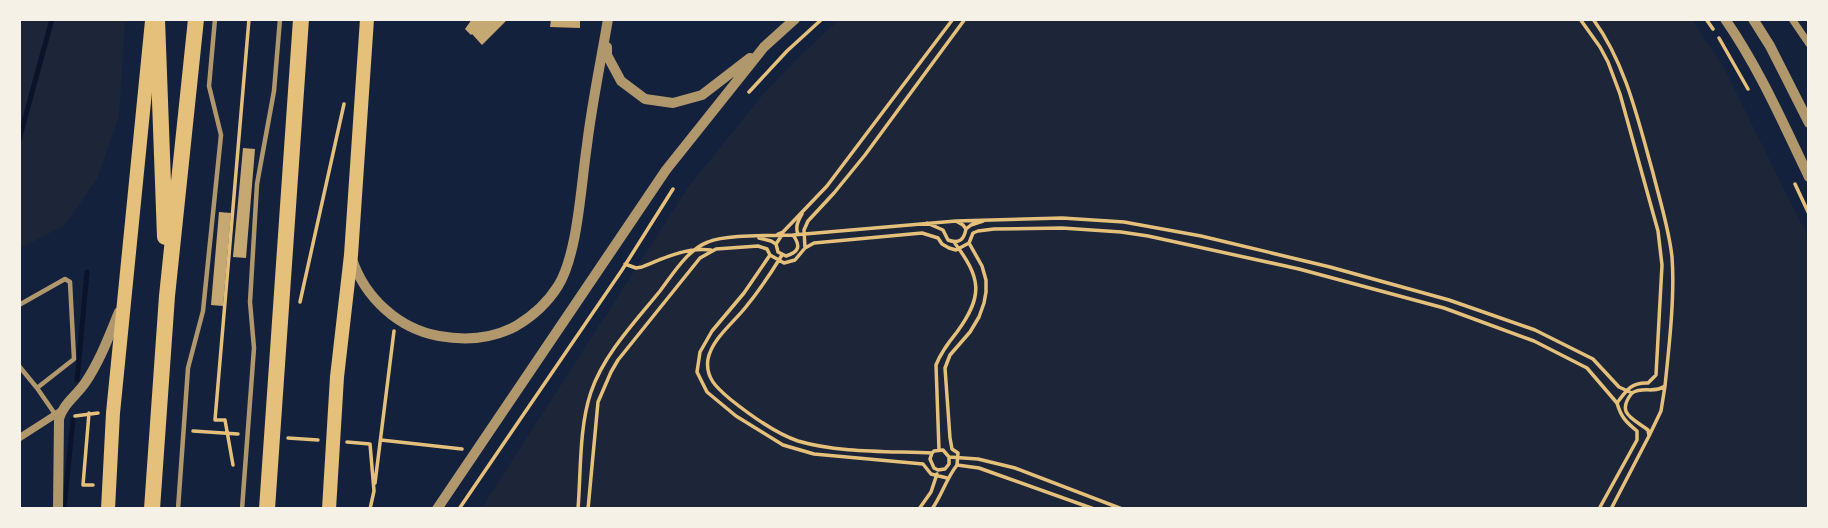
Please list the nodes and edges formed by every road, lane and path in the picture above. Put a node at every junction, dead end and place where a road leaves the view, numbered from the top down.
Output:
1 (154, 19) edge
2 (196, 19) edge
3 (215, 19) edge
4 (249, 19) edge
5 (280, 19) edge
6 (301, 19) edge
7 (367, 19) edge
8 (608, 19) edge
9 (794, 19) edge
10 (821, 19) edge
11 (953, 19) edge
12 (965, 19) edge
13 (1580, 19) edge
14 (1593, 19) edge
15 (1706, 19) edge
16 (1725, 19) edge
17 (1753, 19) edge
18 (1791, 19) edge
19 (1809, 44) edge
20 (764, 47) junction
21 (748, 93) dead end
22 (1753, 97) dead end
23 (345, 99) dead end
24 (1809, 124) edge
25 (1809, 177) edge
26 (1792, 178) dead end
27 (673, 188) dead end
28 (810, 204) junction
29 (1809, 214) edge
30 (990, 220) junction
31 (956, 221) junction
32 (927, 223) junction
33 (966, 229) junction
34 (775, 234) junction
35 (804, 234) junction
36 (782, 235) junction
37 (795, 235) junction
38 (755, 237) junction
39 (954, 242) junction
40 (969, 243) junction
41 (776, 244) junction
42 (805, 248) junction
43 (959, 248) junction
44 (697, 249) junction
45 (713, 251) junction
46 (351, 255) junction
47 (770, 255) junction
48 (782, 255) junction
49 (779, 260) junction
50 (625, 264) junction
51 (126, 296) junction
52 (167, 296) junction
53 (19, 305) edge
54 (298, 312) dead end
55 (396, 319) junction
56 (19, 366) edge
57 (1665, 386) junction
58 (37, 388) junction
59 (1626, 390) junction
60 (1632, 393) junction
61 (1617, 403) junction
62 (89, 413) junction
63 (113, 413) junction
64 (58, 415) junction
65 (215, 420) junction
66 (191, 431) dead end
67 (218, 433) junction
68 (245, 435) dead end
69 (1649, 436) junction
70 (19, 438) edge
71 (287, 438) dead end
72 (381, 440) junction
73 (329, 441) dead end
74 (342, 442) dead end
75 (477, 450) junction
76 (939, 450) junction
77 (932, 453) junction
78 (949, 457) junction
79 (957, 457) junction
80 (957, 465) junction
81 (233, 466) dead end
82 (938, 470) junction
83 (936, 476) junction
84 (947, 478) junction
85 (94, 485) dead end
86 (374, 491) junction
87 (58, 509) edge
88 (108, 509) edge
89 (152, 509) edge
90 (178, 509) edge
91 (242, 509) edge
92 (267, 509) edge
93 (329, 509) edge
94 (370, 509) edge
95 (438, 509) edge
96 (459, 509) edge
97 (578, 509) edge
98 (589, 509) edge
99 (919, 509) edge
100 (932, 509) edge
101 (1094, 509) edge
102 (1122, 509) edge
103 (1599, 509) edge
104 (1611, 509) edge

1 - 51 main road
1 - 52 highway
2 - 52 highway
3 - 90 lane
4 - 65 path
5 - 91 lane
6 - 92 highway
7 - 46 main road
8 - 20 street
8 - 55 street
9 - 20 street
10 - 21 path
11 - 28 path
12 - 35 path
13 - 59 path
14 - 57 path
15 - 22 path
16 - 25 street
17 - 24 street
18 - 19 street
20 - 75 street
23 - 54 path
26 - 29 path
27 - 50 path
28 - 34 path
28 - 37 path
30 - 31 path
30 - 33 path
30 - 59 path
31 - 32 path
31 - 33 path
32 - 35 path
32 - 39 path
33 - 39 path
34 - 36 path
34 - 38 path
35 - 37 path
35 - 42 path
36 - 37 path
36 - 41 path
37 - 48 path
38 - 41 path
38 - 44 path
39 - 43 path
40 - 43 path
40 - 61 path
40 - 79 path
41 - 48 path
42 - 43 path
42 - 49 path
43 - 76 path
44 - 45 path
44 - 50 path
44 - 97 path
45 - 47 path
45 - 98 path
46 - 55 street
46 - 93 main road
47 - 49 path
47 - 83 path
48 - 49 path
49 - 77 path
50 - 96 path
51 - 63 main road
51 - 64 street
52 - 89 highway
53 - 58 lane
55 - 72 path
56 - 58 lane
57 - 60 path
57 - 69 path
58 - 64 lane
59 - 60 path
59 - 61 path
60 - 69 path
61 - 103 path
62 - 63 path
62 - 64 path
62 - 85 path
63 - 88 main road
64 - 70 street
64 - 87 street
65 - 67 path
65 - 81 path
66 - 67 path
67 - 68 path
69 - 104 path
71 - 73 path
72 - 75 path
72 - 86 path
74 - 86 path
75 - 95 street
76 - 77 path
76 - 78 path
77 - 82 path
78 - 79 path
78 - 82 path
79 - 80 path
79 - 102 path
80 - 84 path
80 - 101 path
82 - 83 path
83 - 84 path
83 - 99 path
84 - 100 path
86 - 94 path

